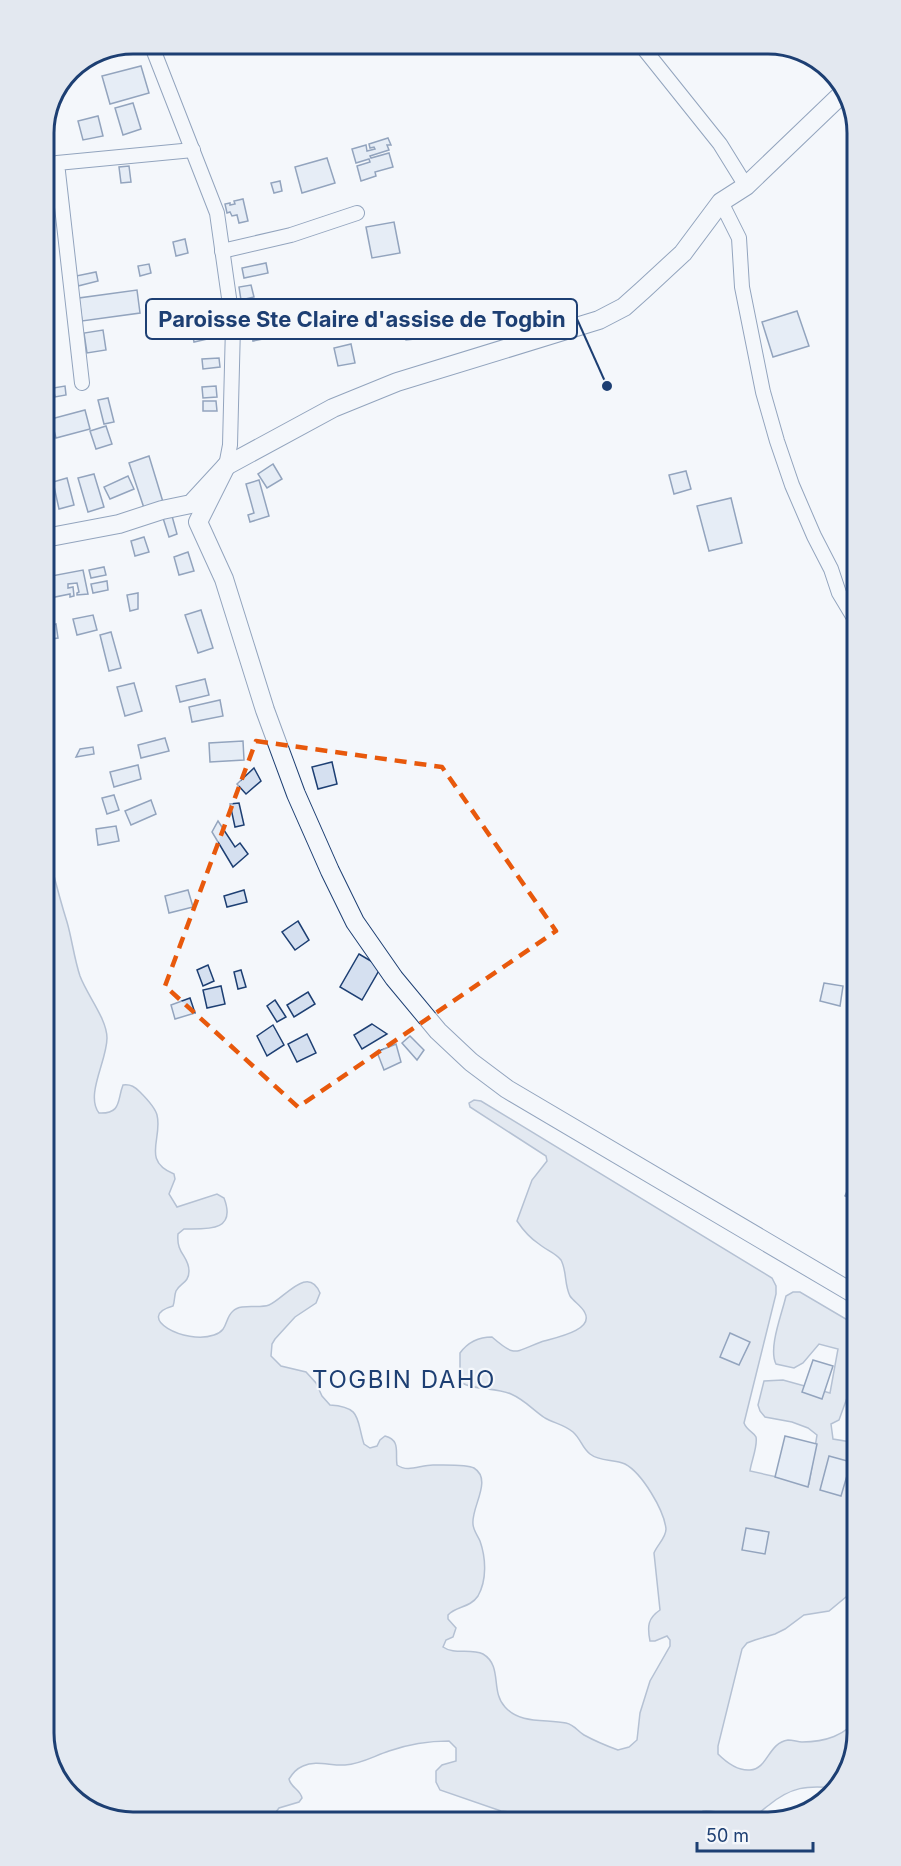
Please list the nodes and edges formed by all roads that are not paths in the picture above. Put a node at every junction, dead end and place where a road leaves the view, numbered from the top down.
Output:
1 (155, 54) edge
2 (648, 54) edge
3 (838, 98) edge
4 (193, 150) junction
5 (746, 186) junction
6 (721, 202) junction
7 (357, 213) dead end
8 (222, 251) junction
9 (82, 383) dead end
10 (226, 466) junction
11 (54, 536) edge
12 (847, 606) edge
13 (847, 1290) edge

1 - 4 street
2 - 5 street
3 - 5 street
4 - 8 street
4 - 9 street
5 - 6 street
6 - 10 street
6 - 12 street
7 - 8 street
8 - 10 street
10 - 11 street
10 - 13 street

